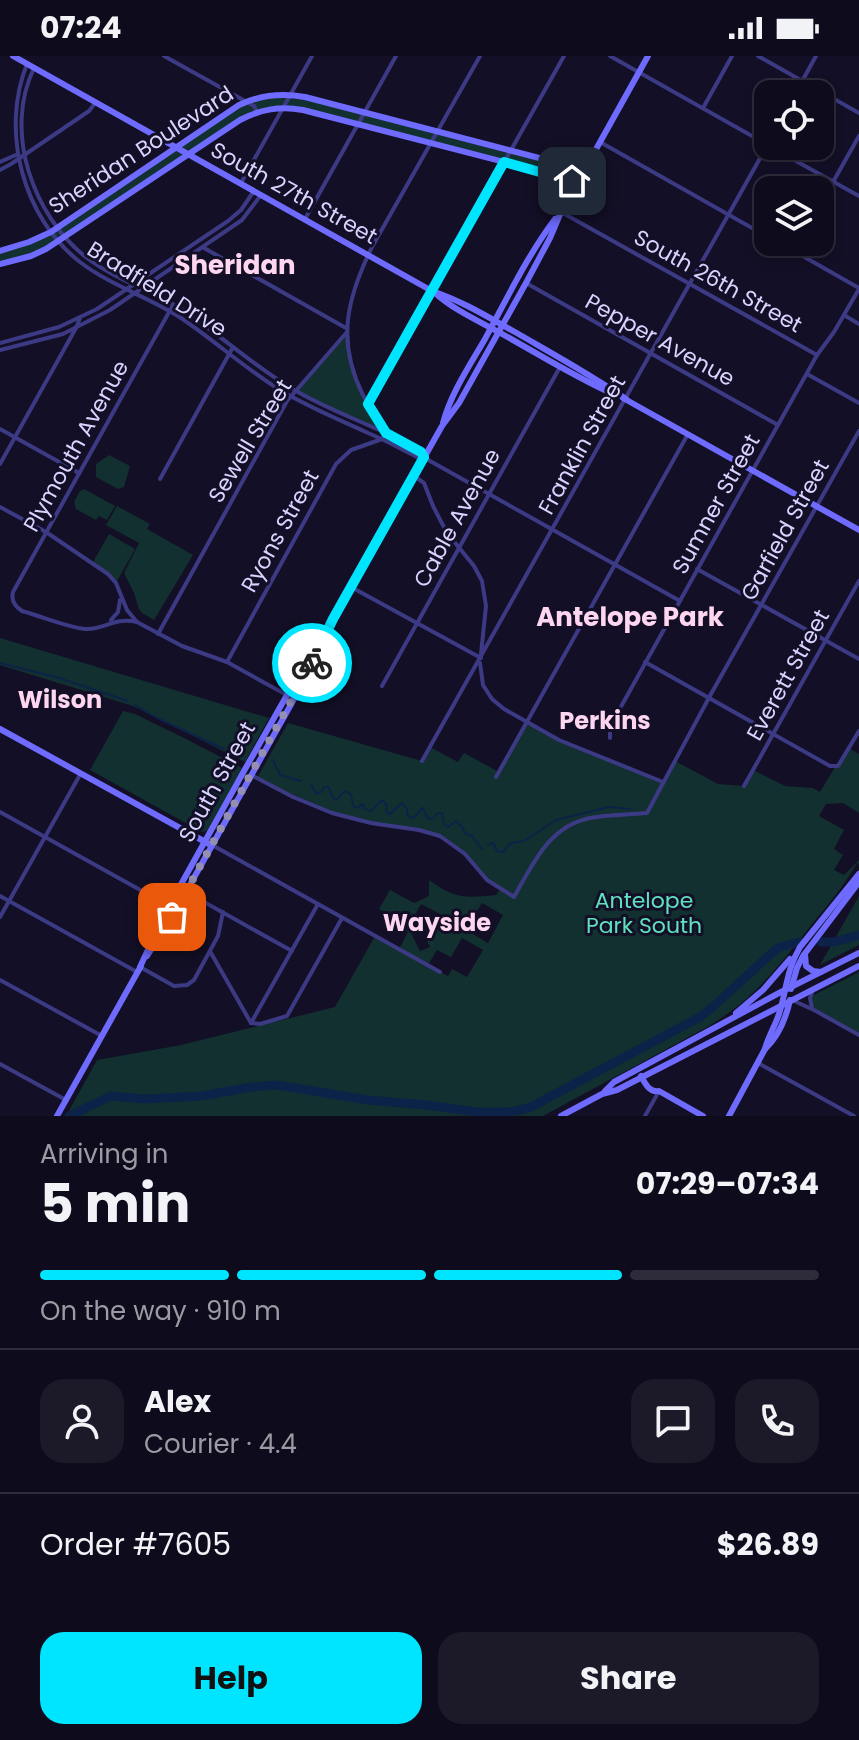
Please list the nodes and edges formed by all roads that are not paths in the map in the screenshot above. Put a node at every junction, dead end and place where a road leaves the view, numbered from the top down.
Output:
1 (13, 56) edge
2 (164, 56) edge
3 (312, 56) edge
4 (396, 56) edge
5 (480, 56) edge
6 (564, 56) edge
7 (610, 56) edge
8 (648, 56) edge
9 (732, 56) edge
10 (758, 56) edge
11 (816, 56) edge
12 (30, 66) junction
13 (639, 72) junction
14 (801, 80) edge
15 (804, 80) edge
16 (291, 94) junction
17 (834, 99) edge
18 (96, 102) junction
19 (246, 102) junction
20 (283, 108) junction
21 (703, 108) junction
22 (257, 112) junction
23 (365, 112) junction
24 (859, 113) edge
25 (358, 124) junction
26 (438, 131) junction
27 (859, 136) edge
28 (754, 137) edge
29 (600, 142) junction
30 (431, 143) junction
31 (176, 147) junction
32 (511, 150) junction
33 (25, 154) junction
34 (190, 154) junction
35 (18, 157) junction
36 (759, 160) edge
37 (794, 160) edge
38 (0, 162) edge
39 (504, 162) junction
40 (0, 170) edge
41 (584, 171) junction
42 (822, 176) edge
43 (834, 180) edge
44 (577, 183) junction
45 (834, 183) edge
46 (241, 184) junction
47 (257, 193) junction
48 (859, 196) edge
49 (561, 212) junction
50 (728, 214) junction
51 (305, 219) junction
52 (754, 229) edge
53 (54, 230) junction
54 (62, 240) junction
55 (196, 243) junction
56 (203, 247) junction
57 (0, 251) edge
58 (368, 255) junction
59 (803, 256) edge
60 (0, 264) edge
61 (526, 283) junction
62 (136, 284) junction
63 (690, 284) junction
64 (143, 288) junction
65 (859, 288) edge
66 (128, 289) junction
67 (432, 291) junction
68 (136, 293) junction
69 (173, 305) junction
70 (170, 311) junction
71 (844, 315) junction
72 (80, 318) junction
73 (859, 324) edge
74 (496, 327) junction
75 (76, 328) junction
76 (348, 330) junction
77 (0, 343) edge
78 (233, 347) junction
79 (0, 350) edge
80 (230, 354) junction
81 (651, 354) junction
82 (817, 355) junction
83 (560, 367) junction
84 (807, 374) junction
85 (295, 391) junction
86 (291, 396) junction
87 (626, 399) junction
88 (859, 403) edge
89 (368, 404) junction
90 (778, 425) junction
91 (0, 429) edge
92 (859, 431) edge
93 (386, 433) junction
94 (688, 434) junction
95 (15, 437) junction
96 (382, 439) junction
97 (424, 457) junction
98 (0, 464) edge
99 (753, 471) junction
100 (79, 473) junction
101 (414, 476) junction
102 (160, 479) dead end
103 (489, 494) junction
104 (817, 506) junction
105 (0, 507) edge
106 (552, 530) junction
107 (859, 530) edge
108 (46, 532) junction
109 (458, 548) junction
110 (615, 565) junction
111 (697, 569) junction
112 (859, 581) edge
113 (351, 587) junction
114 (120, 593) junction
115 (680, 601) junction
116 (761, 605) junction
117 (137, 622) junction
118 (108, 623) junction
119 (416, 623) junction
120 (158, 634) junction
121 (825, 641) junction
122 (481, 658) junction
123 (859, 659) edge
124 (227, 662) junction
125 (645, 662) junction
126 (382, 686) dead end
127 (290, 697) junction
128 (709, 698) junction
129 (528, 723) junction
130 (0, 729) edge
131 (859, 731) edge
132 (774, 734) junction
133 (610, 738) dead end
134 (422, 761) dead end
135 (81, 773) junction
136 (251, 775) junction
137 (496, 777) dead end
138 (663, 782) junction
139 (744, 786) dead end
140 (0, 812) edge
141 (45, 837) junction
142 (209, 843) junction
143 (859, 874) edge
144 (859, 882) edge
145 (186, 892) junction
146 (0, 896) edge
147 (9, 901) junction
148 (318, 904) junction
149 (169, 906) junction
150 (223, 912) junction
151 (0, 917) edge
152 (342, 918) junction
153 (803, 950) junction
154 (292, 951) junction
155 (210, 952) junction
156 (859, 953) edge
157 (859, 966) edge
158 (139, 970) junction
159 (824, 971) junction
160 (440, 972) dead end
161 (0, 980) edge
162 (815, 988) junction
163 (788, 989) junction
164 (790, 1000) junction
165 (782, 1004) junction
166 (814, 1010) junction
167 (251, 1023) junction
168 (712, 1030) junction
169 (859, 1035) edge
170 (102, 1036) junction
171 (765, 1049) junction
172 (758, 1063) junction
173 (0, 1064) edge
174 (640, 1068) junction
175 (644, 1076) junction
176 (659, 1091) junction
177 (602, 1094) junction
178 (66, 1100) junction
179 (57, 1116) edge
180 (561, 1116) edge
181 (645, 1116) edge
182 (703, 1116) edge
183 (729, 1116) edge
184 (854, 1116) edge

1 - 12 main road, South 27th Street
2 - 19 street
3 - 16 street
4 - 23 street
5 - 26 street
6 - 32 street
7 - 13 street
8 - 13 main road, South Street
9 - 21 street
10 - 14 street
11 - 15 street
12 - 18 main road, South 27th Street
12 - 33 street, Bradfield Drive
12 - 35 street, Bradfield Drive
13 - 21 street
13 - 29 main road, South Street
16 - 19 main road, Sheridan Boulevard
16 - 20 street
16 - 23 main road, Sheridan Boulevard
17 - 24 street
18 - 31 main road, South 27th Street
18 - 33 street
19 - 22 street
19 - 31 main road, Sheridan Boulevard
20 - 22 main road, Sheridan Boulevard
20 - 25 main road, Sheridan Boulevard
20 - 46 street
21 - 28 street
22 - 34 main road, Sheridan Boulevard
23 - 25 street
23 - 26 main road, Sheridan Boulevard
25 - 30 main road, Sheridan Boulevard
25 - 51 street
26 - 30 street
26 - 32 main road, Sheridan Boulevard
27 - 43 street
29 - 41 main road, South Street
29 - 50 street
30 - 39 main road, Sheridan Boulevard
30 - 58 street
31 - 34 main road, South 27th Street
31 - 53 main road, Sheridan Boulevard
32 - 39 street
32 - 41 main road, Sheridan Boulevard
33 - 35 street
33 - 53 street, Bradfield Drive
34 - 46 main road, South 27th Street
34 - 54 main road, Sheridan Boulevard
35 - 38 street
35 - 40 street
35 - 53 street, Bradfield Drive
36 - 50 street, Franklin Street
37 - 42 street
39 - 44 main road, Sheridan Boulevard
39 - 67 street
41 - 44 main road, South Street
44 - 49 main road, South Street
45 - 48 street
46 - 47 main road, South 27th Street
47 - 51 main road, South 27th Street
47 - 55 street
47 - 56 street
49 - 61 main road, South Street
49 - 63 street, South 26th Street
49 - 74 main road, South Street
50 - 52 street
50 - 63 street, Franklin Street
51 - 58 main road, South 27th Street
53 - 54 street, Bradfield Drive
53 - 57 main road, Sheridan Boulevard
54 - 60 main road, Sheridan Boulevard
54 - 62 street, Bradfield Drive
54 - 66 street, Bradfield Drive
55 - 56 street
55 - 62 street
56 - 64 street
56 - 76 street
58 - 67 main road, South 27th Street
58 - 76 street
59 - 65 street
61 - 74 main road, South Street
61 - 81 street, Pepper Avenue
62 - 64 street, Bradfield Drive
62 - 66 street
63 - 81 street, Franklin Street
63 - 82 street, South 26th Street
64 - 68 street
64 - 69 street, Bradfield Drive
65 - 71 street, Sumner Street
66 - 68 street, Bradfield Drive
66 - 72 street
67 - 74 main road, South 27th Street
67 - 89 street
68 - 70 street, Bradfield Drive
68 - 75 street
69 - 70 street, Plymouth Avenue
69 - 78 street, Bradfield Drive
70 - 80 street, Bradfield Drive
70 - 100 street, Plymouth Avenue
71 - 73 street
71 - 82 street, Sumner Street
72 - 75 street
72 - 77 street
74 - 83 main road, South 27th Street
74 - 87 main road, South 27th Street
74 - 97 main road, South Street
75 - 79 street
75 - 95 street
76 - 85 street, Sewell Street
76 - 89 street
78 - 80 street
78 - 85 street, Bradfield Drive
80 - 86 street, Bradfield Drive
80 - 102 street
81 - 87 street, Franklin Street
81 - 90 street, Pepper Avenue
82 - 84 street, Sumner Street
83 - 87 main road, South 27th Street
83 - 103 street, Cable Avenue
84 - 88 street
84 - 90 street, Sumner Street
85 - 86 street, Sewell Street
85 - 93 street, Bradfield Drive
86 - 96 street, Bradfield Drive
86 - 120 street, Sewell Street
87 - 94 main road, South 27th Street
87 - 106 street, Franklin Street
89 - 93 street
90 - 99 street, Sumner Street
91 - 95 street
92 - 104 street, Garfield Street
93 - 96 street
93 - 97 street, Bradfield Drive
94 - 99 main road, South 27th Street
94 - 110 street
95 - 98 street
95 - 100 street
96 - 97 street, Bradfield Drive
96 - 124 street, Ryons Street
97 - 101 main road, South Street
97 - 103 street
99 - 104 main road, South 27th Street
99 - 111 street, Sumner Street
100 - 108 street, Plymouth Avenue
101 - 109 street
101 - 113 main road, South Street
103 - 106 street
103 - 109 street, Cable Avenue
104 - 107 main road, South 27th Street
104 - 116 street, Garfield Street
105 - 108 street
106 - 110 street
106 - 122 street, Franklin Street
108 - 114 street
108 - 118 street, Plymouth Avenue
109 - 119 street, Cable Avenue
109 - 122 street
110 - 115 street
110 - 129 street
111 - 115 street, Sumner Street
111 - 116 street
112 - 121 street, Everett Street
113 - 119 street
113 - 127 main road, South Street
114 - 117 street
114 - 118 street
115 - 125 street, Sumner Street
116 - 121 street
116 - 128 street, Garfield Street
117 - 118 street
117 - 120 street
119 - 122 street
119 - 126 street, Cable Avenue
120 - 124 street
121 - 123 street
121 - 132 street, Everett Street
122 - 129 street
122 - 134 street, Franklin Street
124 - 127 street
125 - 128 street
125 - 133 street, Sumner Street
127 - 136 main road, South Street
127 - 142 main road, South Street
128 - 132 street
128 - 138 street, Garfield Street
129 - 137 street
129 - 138 street
130 - 135 main road
131 - 132 street
132 - 139 street, Everett Street
135 - 141 street
135 - 142 main road
136 - 138 street, Garfield Street
136 - 142 main road, South Street
140 - 141 street
141 - 147 street
141 - 149 street
142 - 145 main road, South Street
142 - 148 street
142 - 149 main road, South Street
143 - 153 main road
144 - 153 main road
145 - 150 street
145 - 158 main road, South Street
146 - 147 street
147 - 151 street
147 - 158 street
148 - 152 street
148 - 154 street
149 - 158 main road, South Street
150 - 154 street
150 - 155 street
152 - 160 street
152 - 167 street
153 - 159 main road
153 - 163 main road
153 - 168 main road
154 - 167 street
155 - 158 street
155 - 167 street
156 - 159 main road
157 - 162 main road
158 - 170 main road, South Street
159 - 163 main road
161 - 170 street
162 - 164 main road
162 - 166 street
163 - 164 main road
163 - 165 main road
163 - 168 main road
164 - 165 main road
164 - 166 street
164 - 171 main road
165 - 171 main road
165 - 175 main road
166 - 169 street
168 - 174 main road
170 - 178 main road, South Street
171 - 172 main road
172 - 183 main road
172 - 184 street
173 - 178 street
174 - 175 main road
174 - 177 main road
175 - 176 main road
175 - 177 main road
176 - 181 street
176 - 182 main road
177 - 180 main road
178 - 179 main road, South Street

